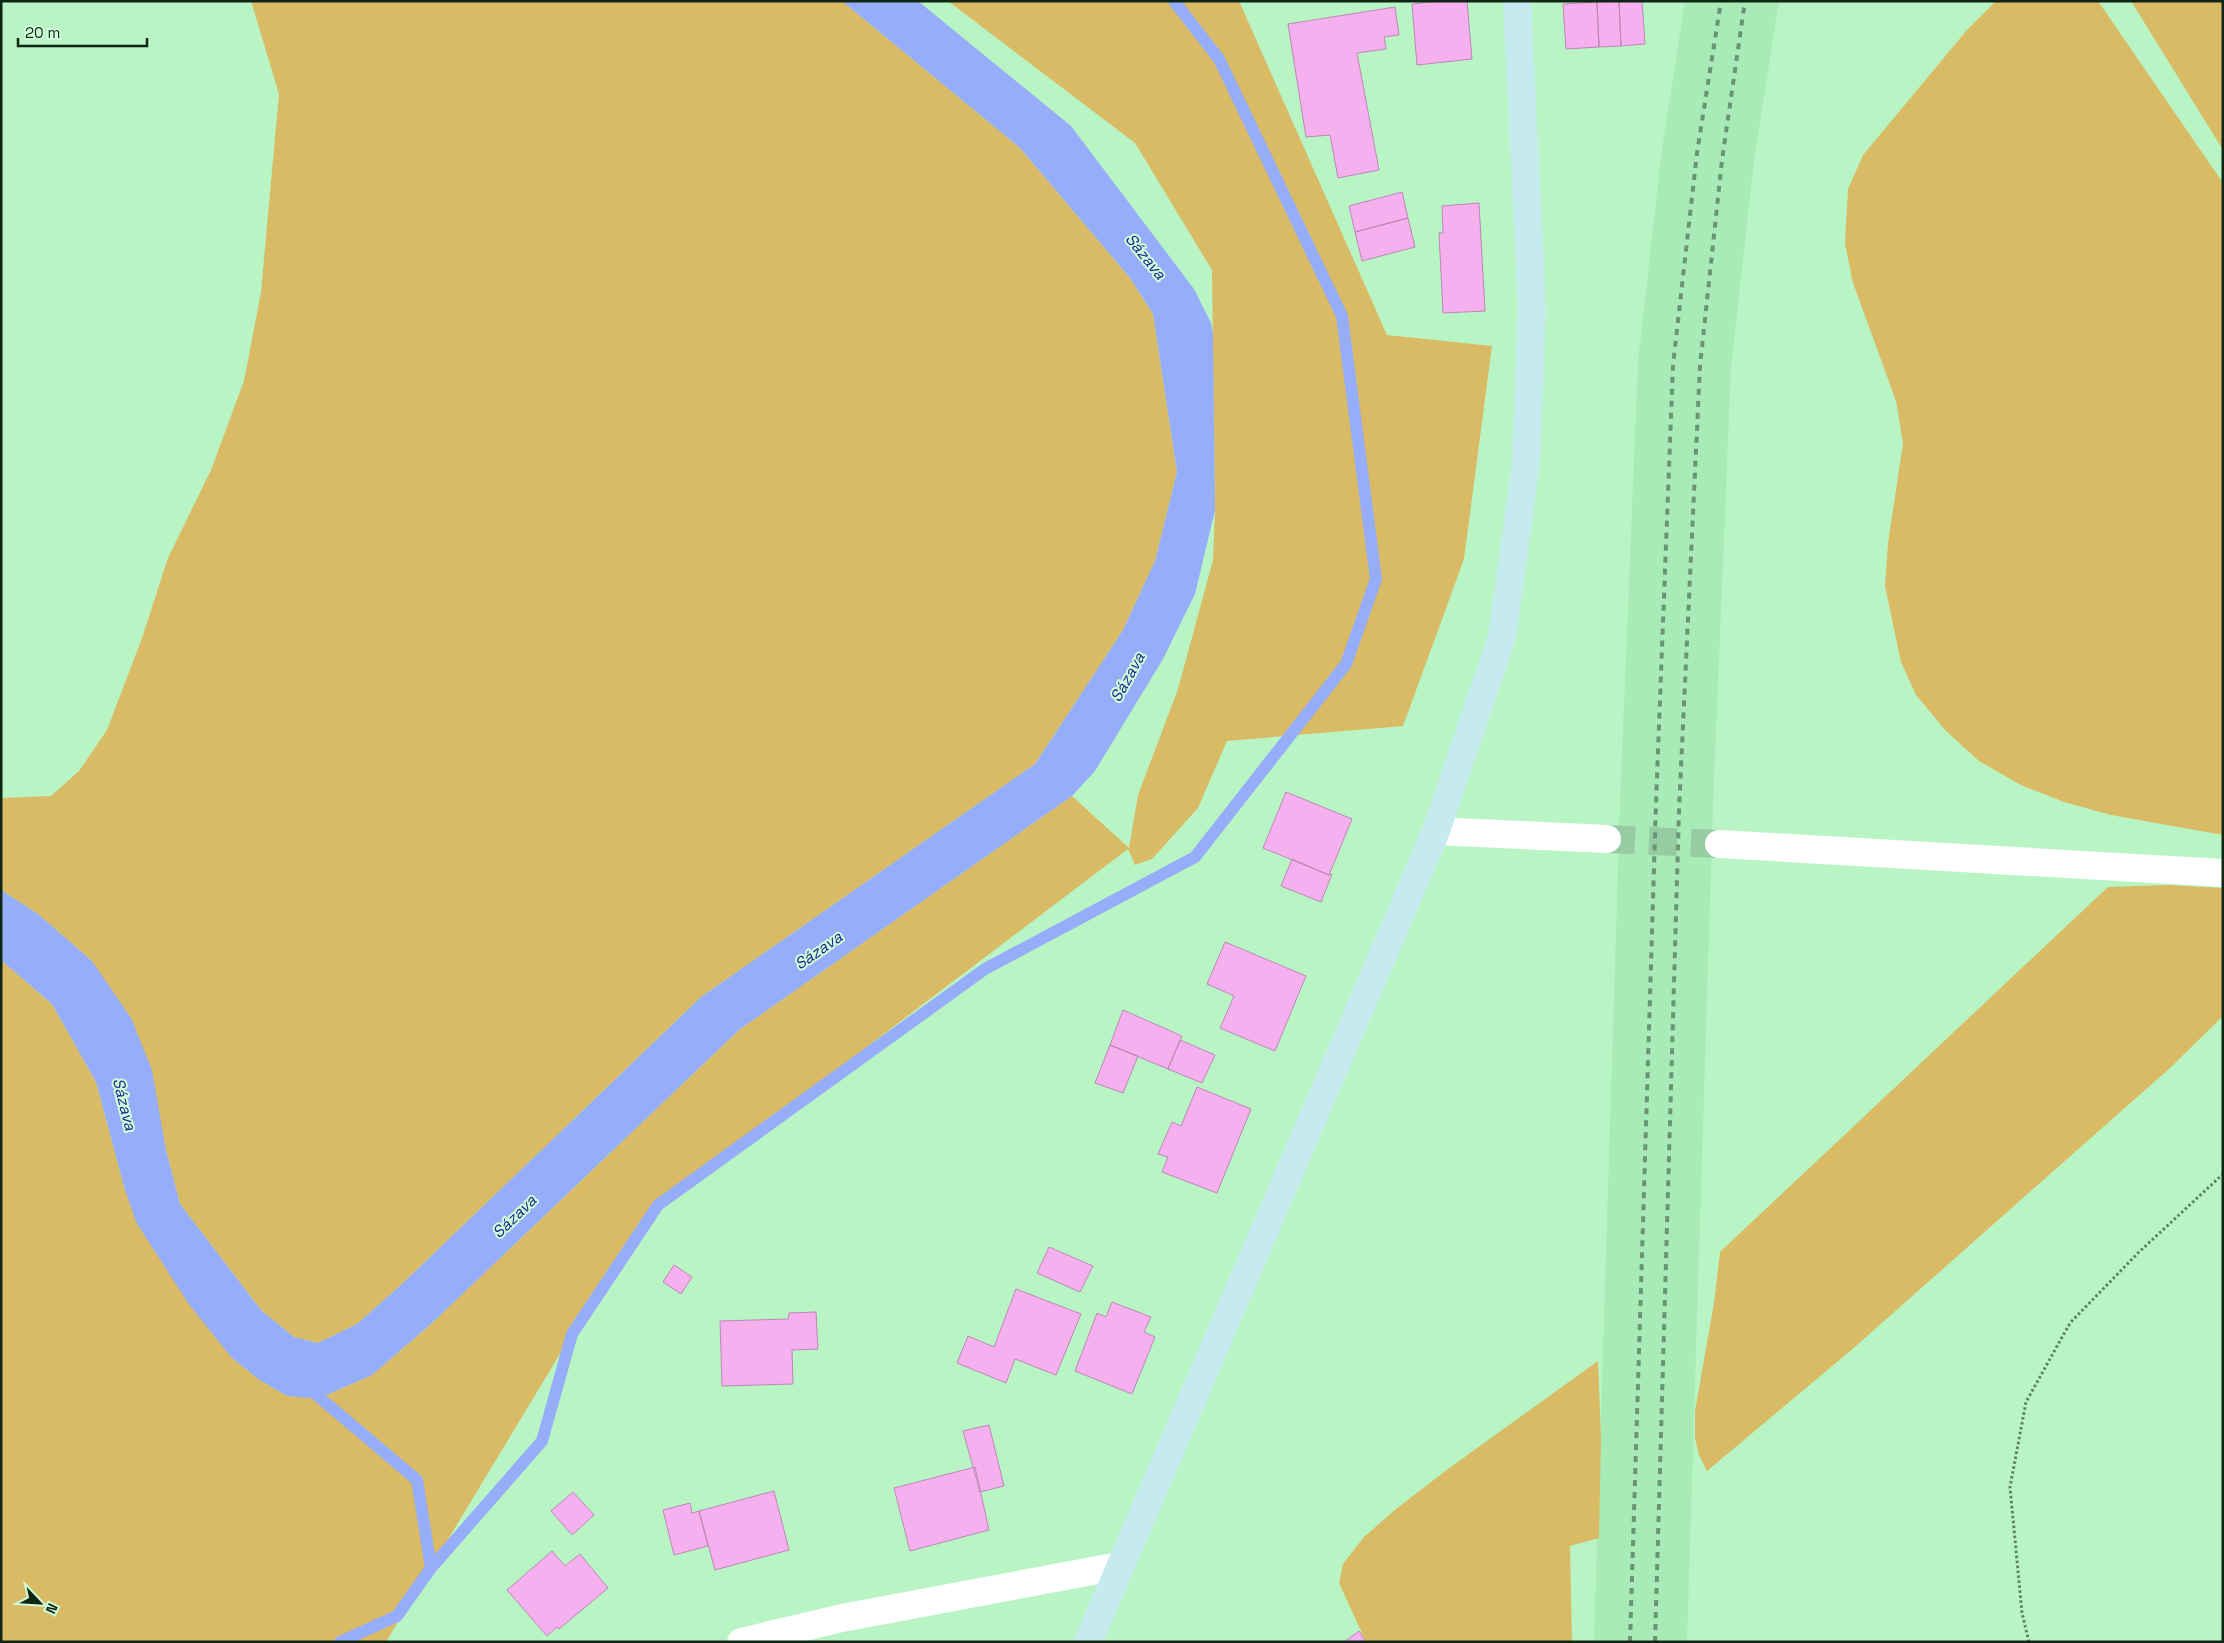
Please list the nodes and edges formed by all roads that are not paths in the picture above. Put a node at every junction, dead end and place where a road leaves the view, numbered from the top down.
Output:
1 (1517, 1) edge
2 (1436, 831) junction
3 (1607, 839) tunnel mouth
4 (1719, 844) tunnel mouth
5 (2223, 874) edge
6 (1120, 1566) junction
7 (741, 1642) edge
8 (1088, 1642) edge

1 - 2 street
2 - 3 street
2 - 6 street
4 - 5 street
6 - 7 street
6 - 8 street

